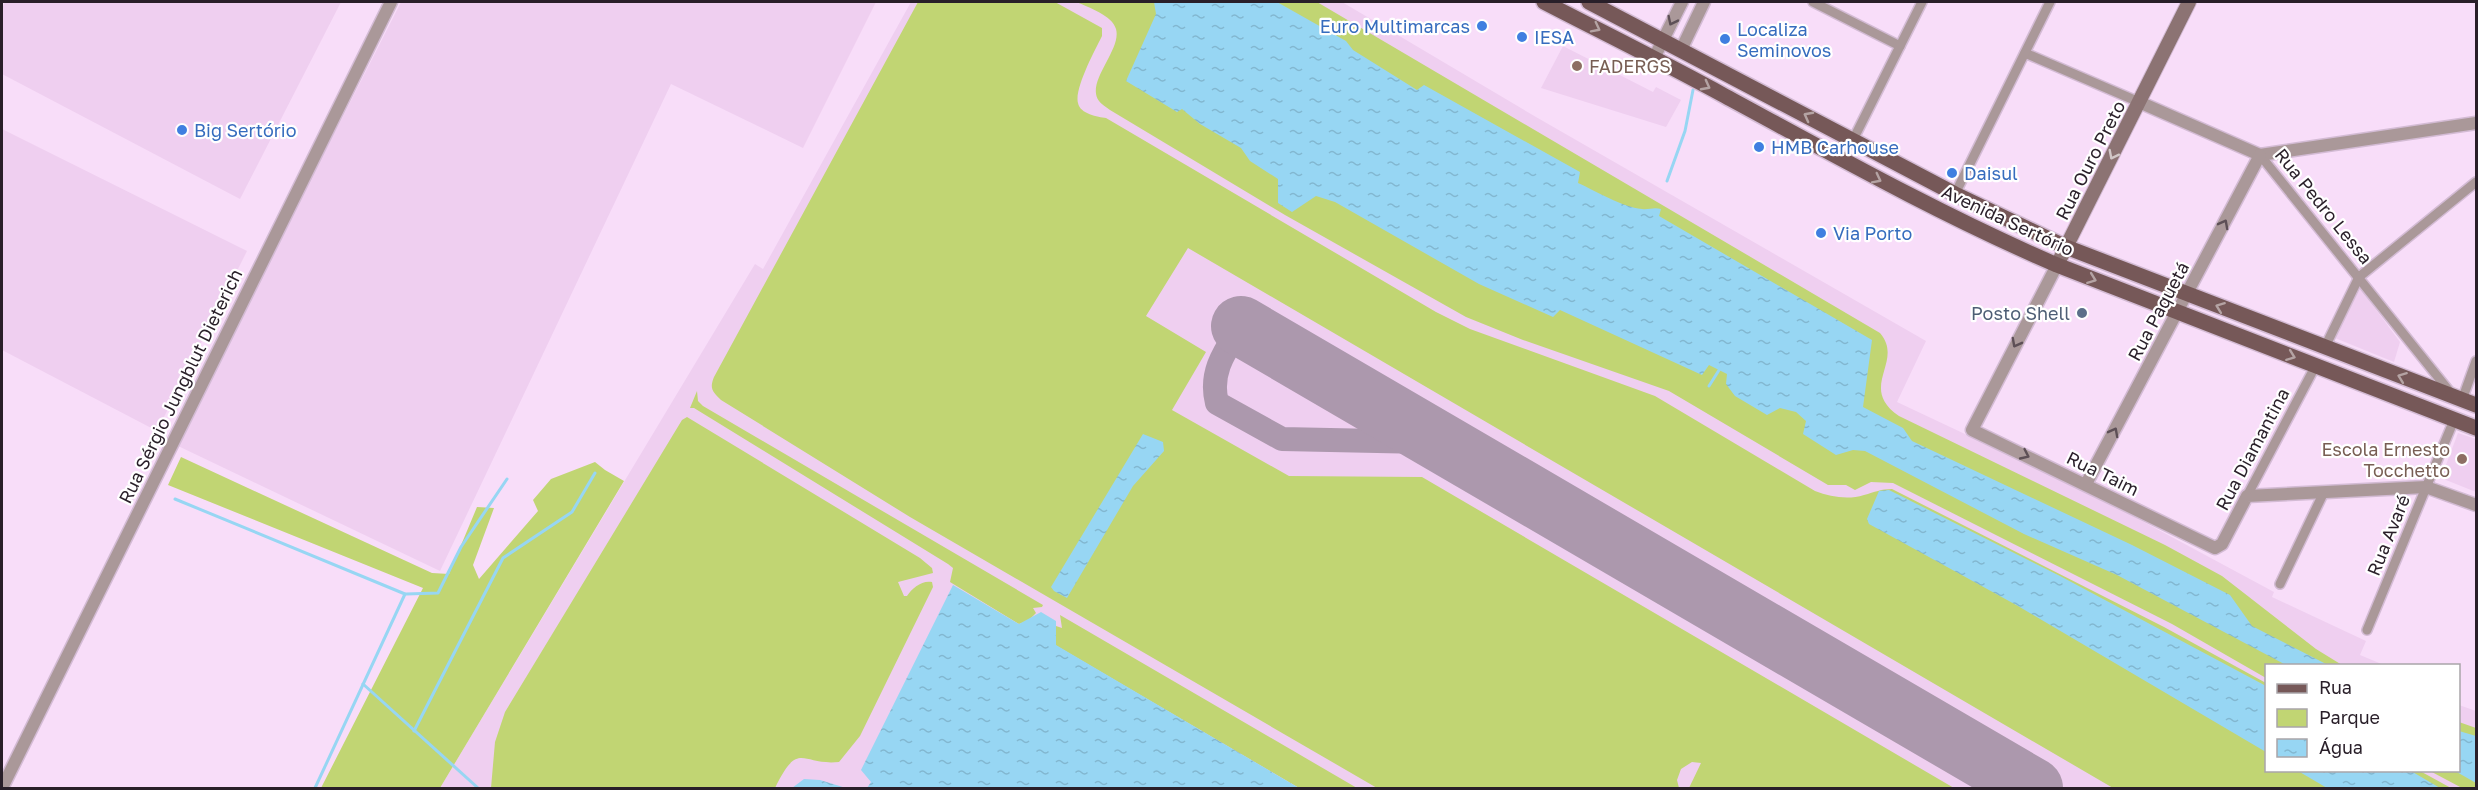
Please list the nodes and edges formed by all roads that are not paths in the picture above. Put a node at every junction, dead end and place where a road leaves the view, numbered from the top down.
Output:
1 (391, 2) edge
2 (1544, 2) edge
3 (1589, 2) edge
4 (1682, 2) edge
5 (1704, 2) edge
6 (1812, 2) edge
7 (1922, 2) edge
8 (2050, 2) edge
9 (2188, 2) edge
10 (1663, 40) junction
11 (1900, 46) junction
12 (1681, 50) junction
13 (2025, 52) junction
14 (1654, 58) junction
15 (2139, 102) junction
16 (2476, 123) edge
17 (1853, 140) junction
18 (2260, 155) junction
19 (2476, 182) edge
20 (1955, 194) junction
21 (2066, 247) junction
22 (2057, 265) junction
23 (2359, 277) junction
24 (2187, 295) junction
25 (2178, 312) junction
26 (2325, 347) junction
27 (2476, 361) edge
28 (2316, 366) junction
29 (2464, 400) edge
30 (2454, 420) junction
31 (2476, 428) edge
32 (1972, 430) joint
33 (2086, 484) junction
34 (2426, 487) junction
35 (2324, 492) junction
36 (2247, 496) junction
37 (2476, 505) edge
38 (2217, 548) joint
39 (2280, 584) dead end
40 (2367, 630) dead end
41 (2, 788) edge

1 - 41 street, Rua Sérgio Jungblut Dieterich
2 -> 14 main road, Avenida Sertório
3 - 10 main road, Avenida Sertório
4 -> 10 street
5 - 12 street
6 - 11 street
7 - 11 street
8 - 13 street
9 - 15 main road, Rua Ouro Preto
10 - 12 main road, Avenida Sertório
10 - 14 street
11 - 17 street
17 -> 12 main road, Avenida Sertório
13 - 15 street, Rua Pedro Lessa
13 - 20 street
14 -> 22 main road, Avenida Sertório
15 - 18 street, Rua Pedro Lessa
15 -> 21 main road, Rua Ouro Preto
16 - 18 street
17 - 20 main road, Avenida Sertório
18 - 23 street, Rua Pedro Lessa
24 -> 18 street, Rua Paquetá
19 - 23 street
20 - 21 main road, Avenida Sertório
21 - 22 main road, Rua Ouro Preto
21 - 24 main road, Avenida Sertório
22 -> 25 main road, Avenida Sertório
22 -> 32 street, Rua Ouro Preto
23 - 26 street
23 - 29 street, Rua Pedro Lessa
24 - 25 street, Rua Paquetá
26 -> 24 main road, Avenida Sertório
25 -> 28 main road, Avenida Sertório
33 -> 25 street, Rua Paquetá
29 -> 26 main road, Avenida Sertório
27 - 29 street
28 - 30 main road, Avenida Sertório
28 - 36 street, Rua Diamantina
30 - 31 main road, Avenida Sertório
30 - 34 street, Rua Avaré
32 -> 33 street, Rua Taim
33 - 38 street, Rua Taim
34 - 35 street
34 - 37 street
34 - 40 street, Rua Avaré
35 - 36 street
35 - 39 street
36 - 38 street, Rua Diamantina

